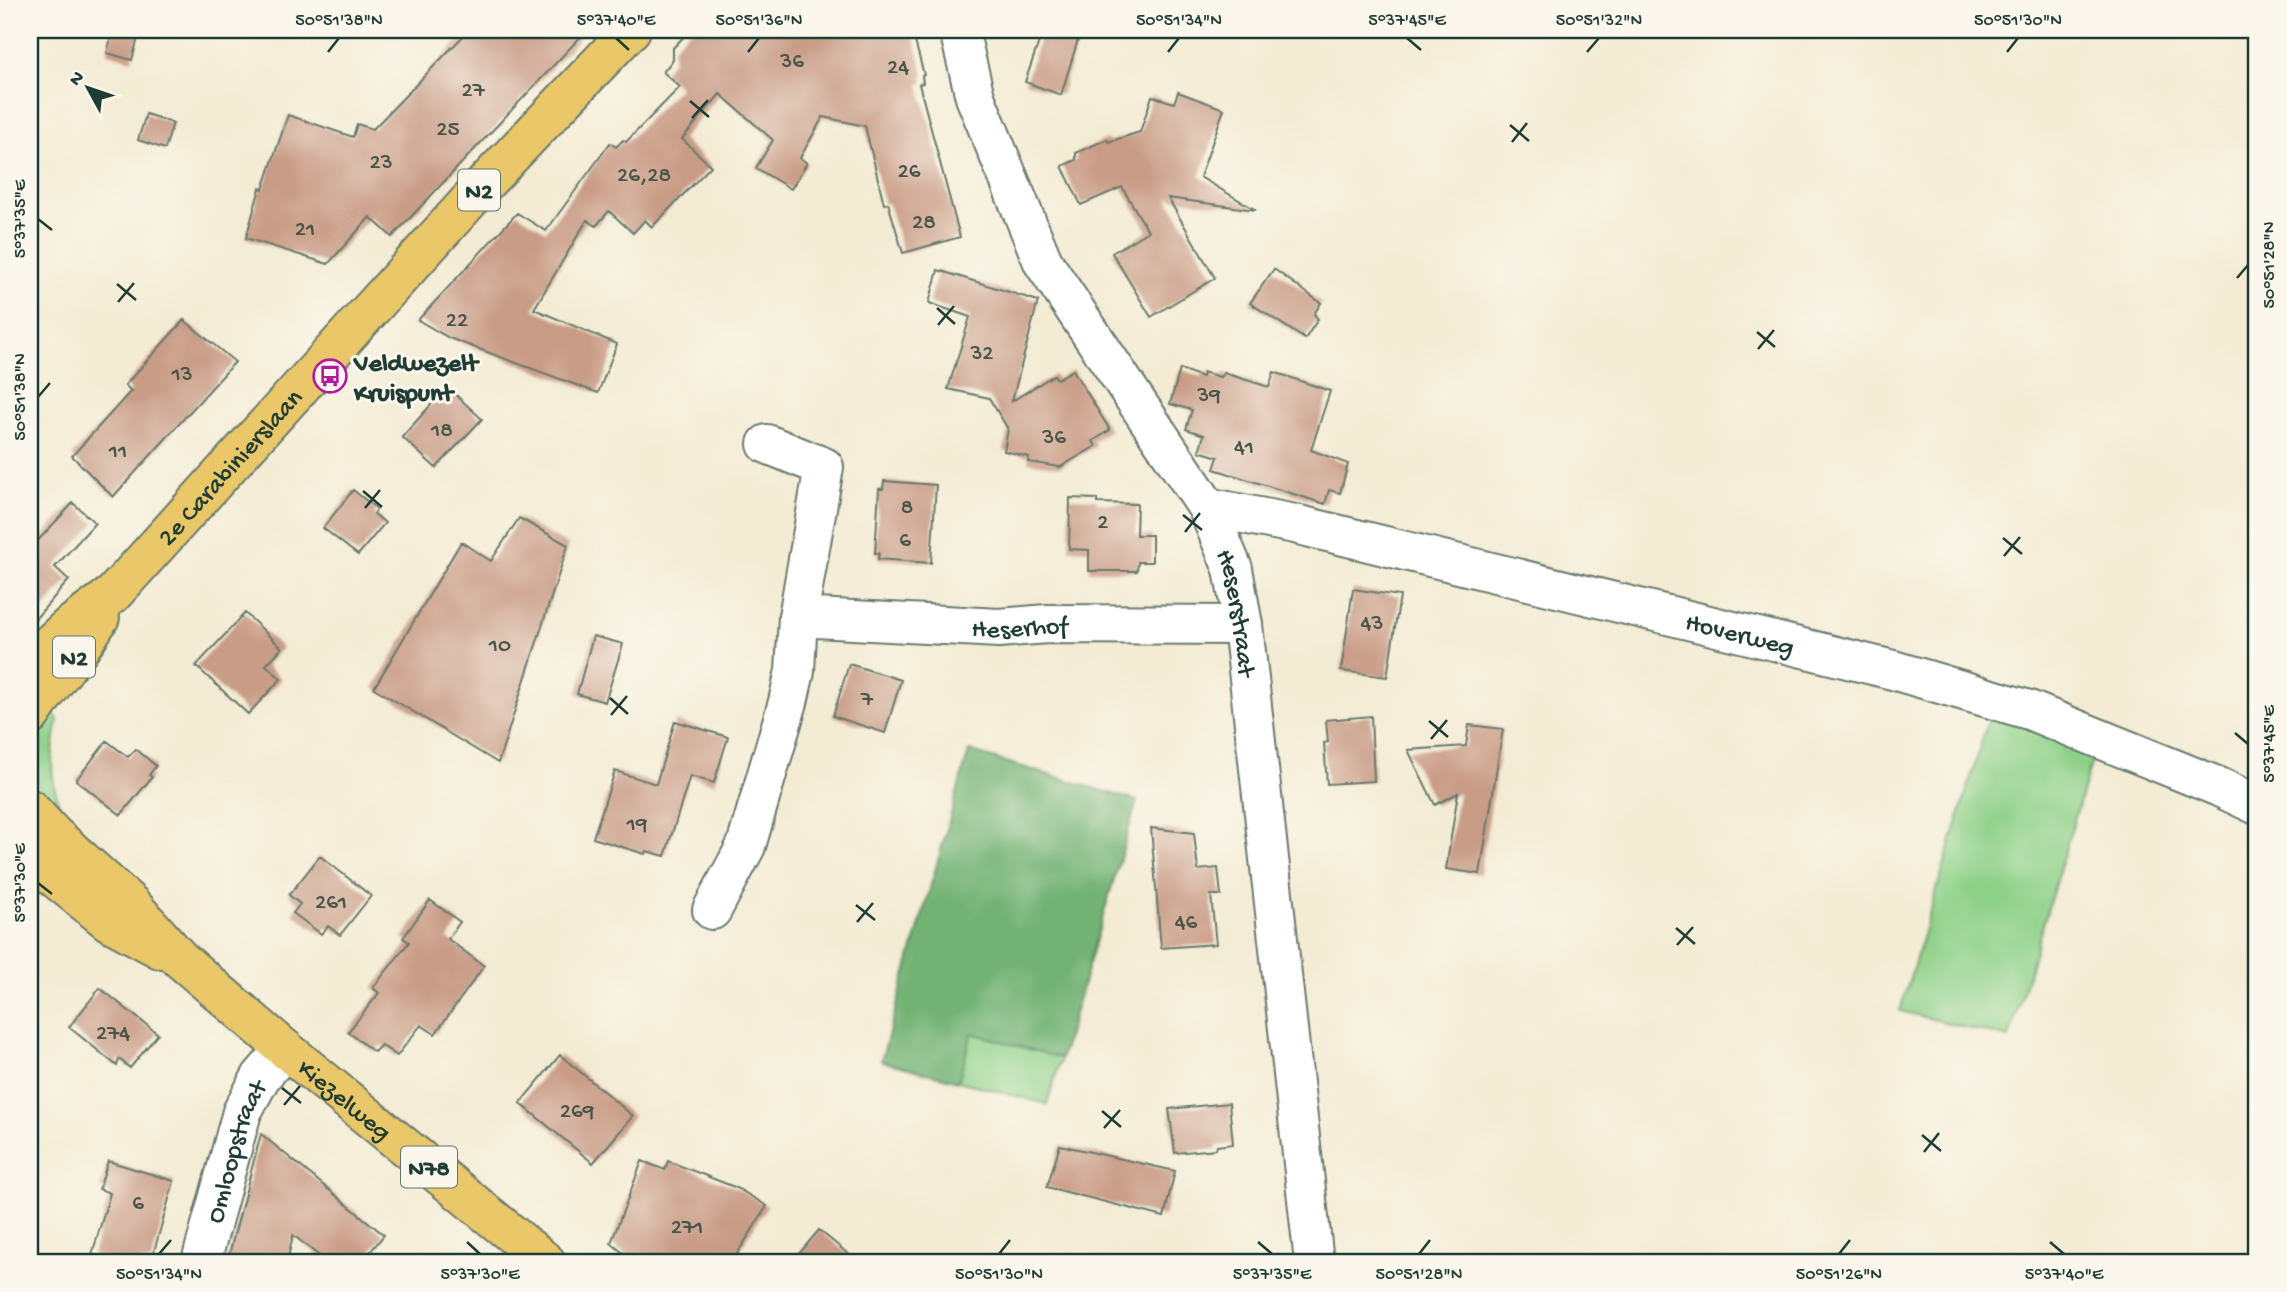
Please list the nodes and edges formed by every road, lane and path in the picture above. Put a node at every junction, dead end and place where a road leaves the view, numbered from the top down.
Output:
1 (631, 30) edge
2 (959, 30) edge
3 (767, 444) dead end
4 (1208, 507) junction
5 (114, 594) junction
6 (798, 617) junction
7 (1243, 625) junction
8 (30, 662) edge
9 (30, 716) edge
10 (2257, 806) edge
11 (30, 809) edge
12 (30, 858) edge
13 (712, 910) dead end
14 (180, 959) junction
15 (285, 1049) junction
16 (201, 1262) edge
17 (545, 1262) edge
18 (1314, 1262) edge

1 - 5 main road, 2e Carabinierslaan / N2
2 - 4 street, Heserstraat
3 - 6 street
4 - 7 street, Heserstraat
4 - 10 street, Hoverweg
5 - 8 main road, 2e Carabinierslaan / N2
5 - 9 main road, 2e Carabinierslaan / N2
6 - 7 street, Heserhof
6 - 13 street
7 - 18 street, Heserstraat
11 - 14 main road, Kiezelweg / N78
12 - 14 main road, Kiezelweg / N78
14 - 15 main road, Kiezelweg / N78
15 - 16 street, Omloopstraat
15 - 17 main road, Kiezelweg / N78

